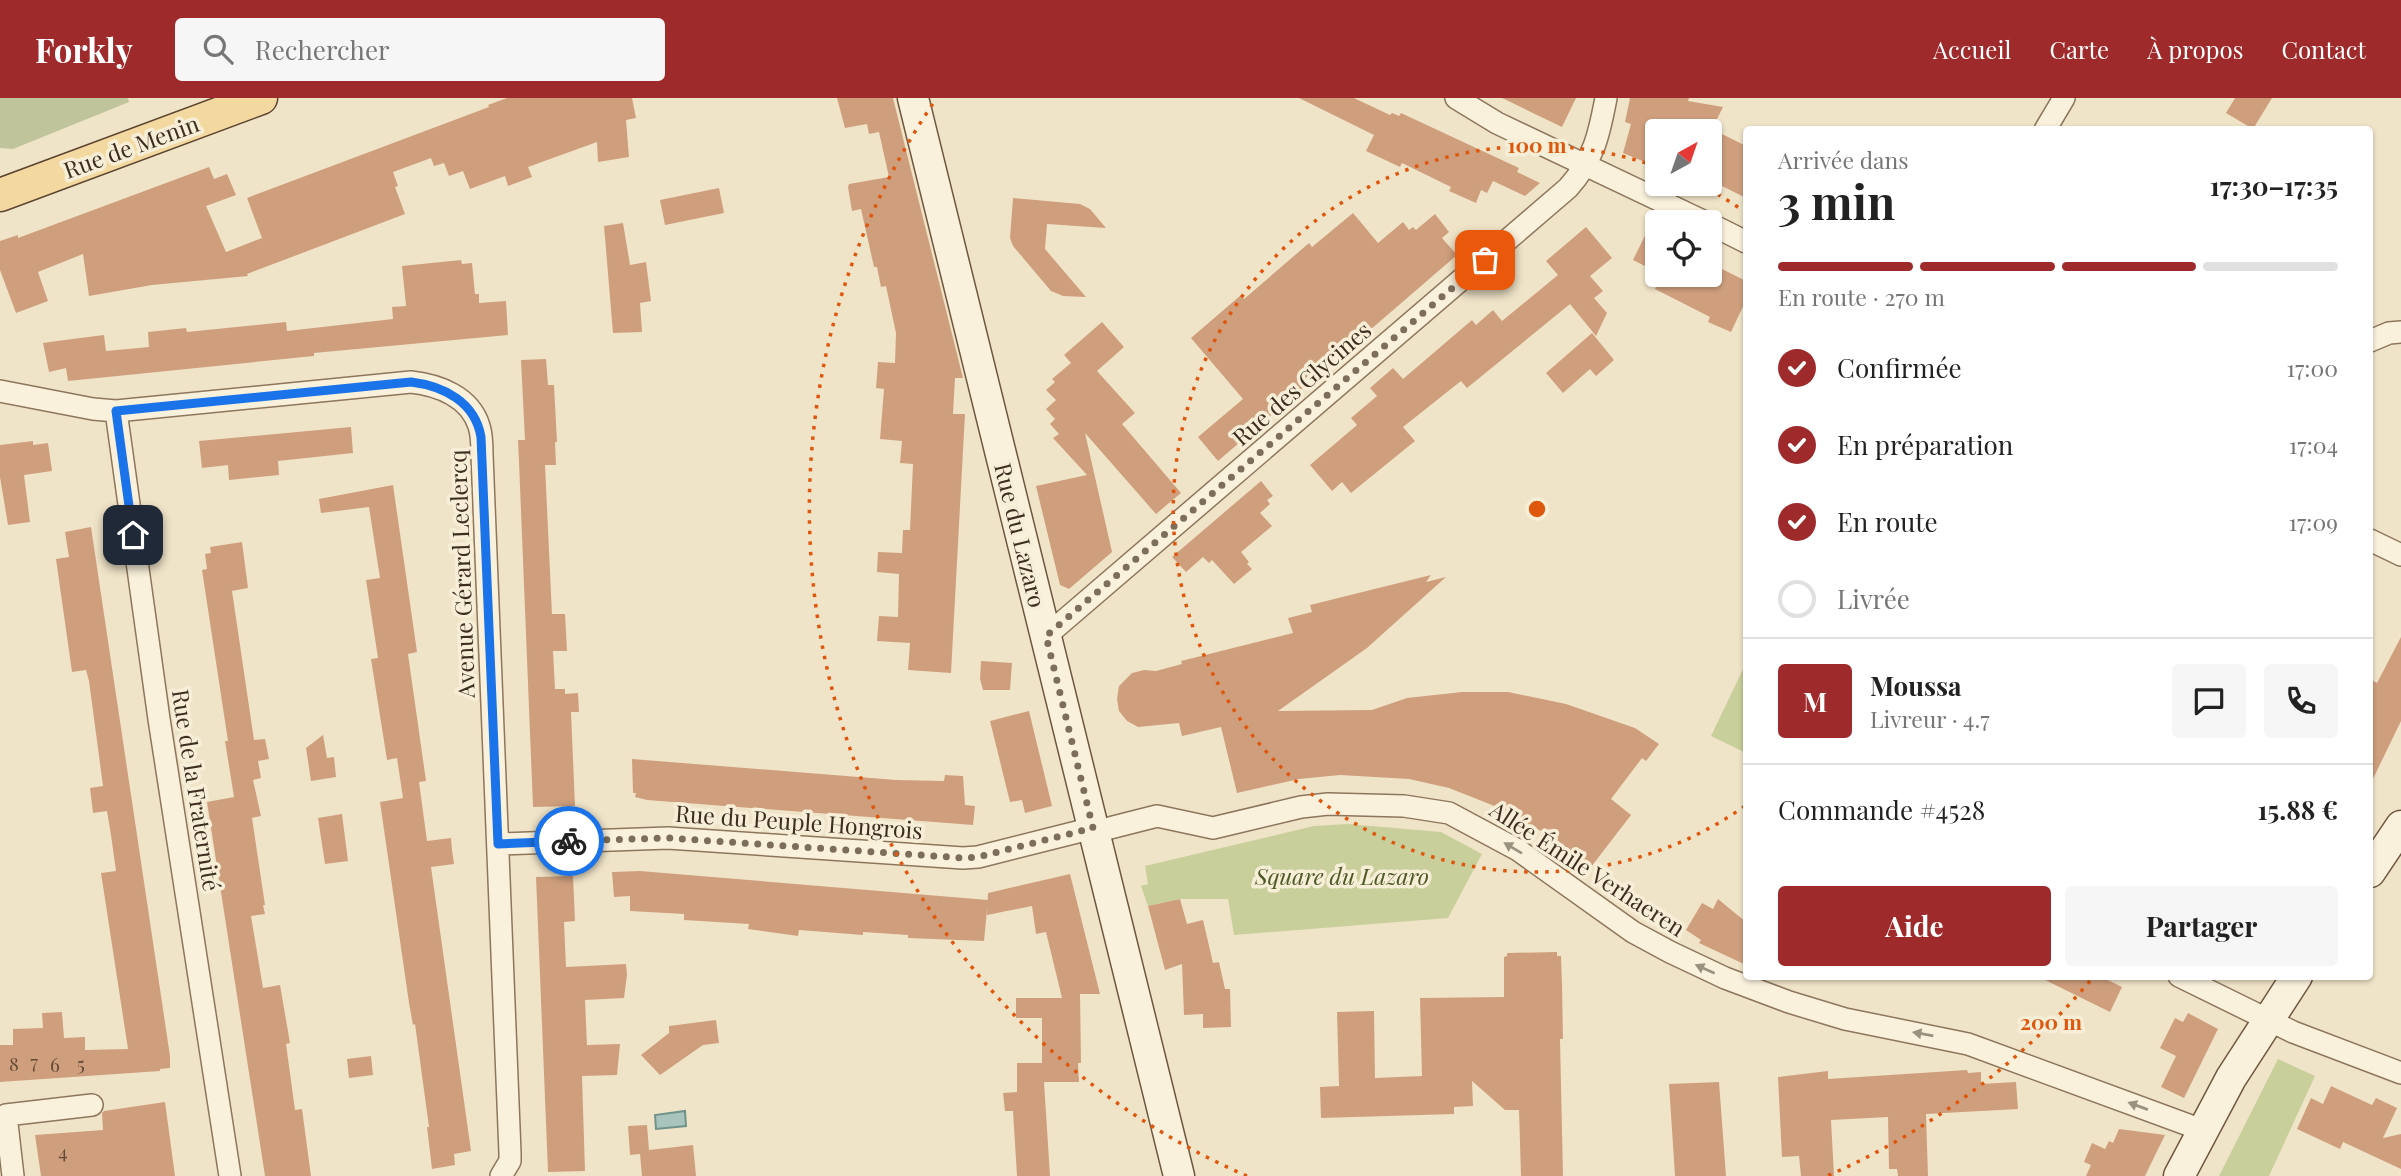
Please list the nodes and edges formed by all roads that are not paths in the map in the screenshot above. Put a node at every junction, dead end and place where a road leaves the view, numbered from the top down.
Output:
1 (261, 98) edge
2 (913, 98) edge
3 (1456, 98) edge
4 (1606, 98) edge
5 (2064, 98) edge
6 (204, 105) edge
7 (2047, 126) edge
8 (1587, 166) junction
9 (0, 173) edge
10 (0, 195) edge
11 (1680, 210) edge
12 (1722, 230) edge
13 (1743, 241) edge
14 (2401, 332) edge
15 (2373, 340) edge
16 (0, 391) edge
17 (116, 411) junction
18 (2373, 541) edge
19 (2401, 555) edge
20 (1046, 636) junction
21 (2401, 826) edge
22 (1094, 830) junction
23 (498, 844) junction
24 (2373, 868) edge
25 (2187, 980) edge
26 (2294, 980) edge
27 (2267, 1020) junction
28 (2401, 1073) edge
29 (92, 1105) dead end
30 (3, 1115) edge
31 (2202, 1130) junction
32 (13, 1176) edge
33 (230, 1176) edge
34 (501, 1176) edge
35 (1179, 1176) edge
36 (2179, 1176) edge

1 - 6 main road, Rue de Menin
2 - 20 street, Rue du Lazaro
3 - 8 street
4 - 8 street
5 - 7 street
6 - 9 main road, Rue de Menin
6 - 10 main road, Rue de Menin
8 - 11 street
8 - 20 street, Rue des Glycines
12 - 13 street
14 - 15 street
16 - 17 street, Avenue Gérard Leclercq
17 - 23 street, Avenue Gérard Leclercq
17 - 33 street, Rue de la Fraternité
18 - 19 street
20 - 22 street, Rue du Lazaro
21 - 24 street
22 - 23 street, Rue du Peuple Hongrois
31 -> 22 street, Allée Émile Verhaeren
22 - 35 street, Rue du Lazaro
23 - 34 street, Avenue Gérard Leclercq
25 - 27 street
26 - 27 street
27 - 28 street
27 - 31 street
29 - 30 street
30 - 32 street
31 - 36 street

